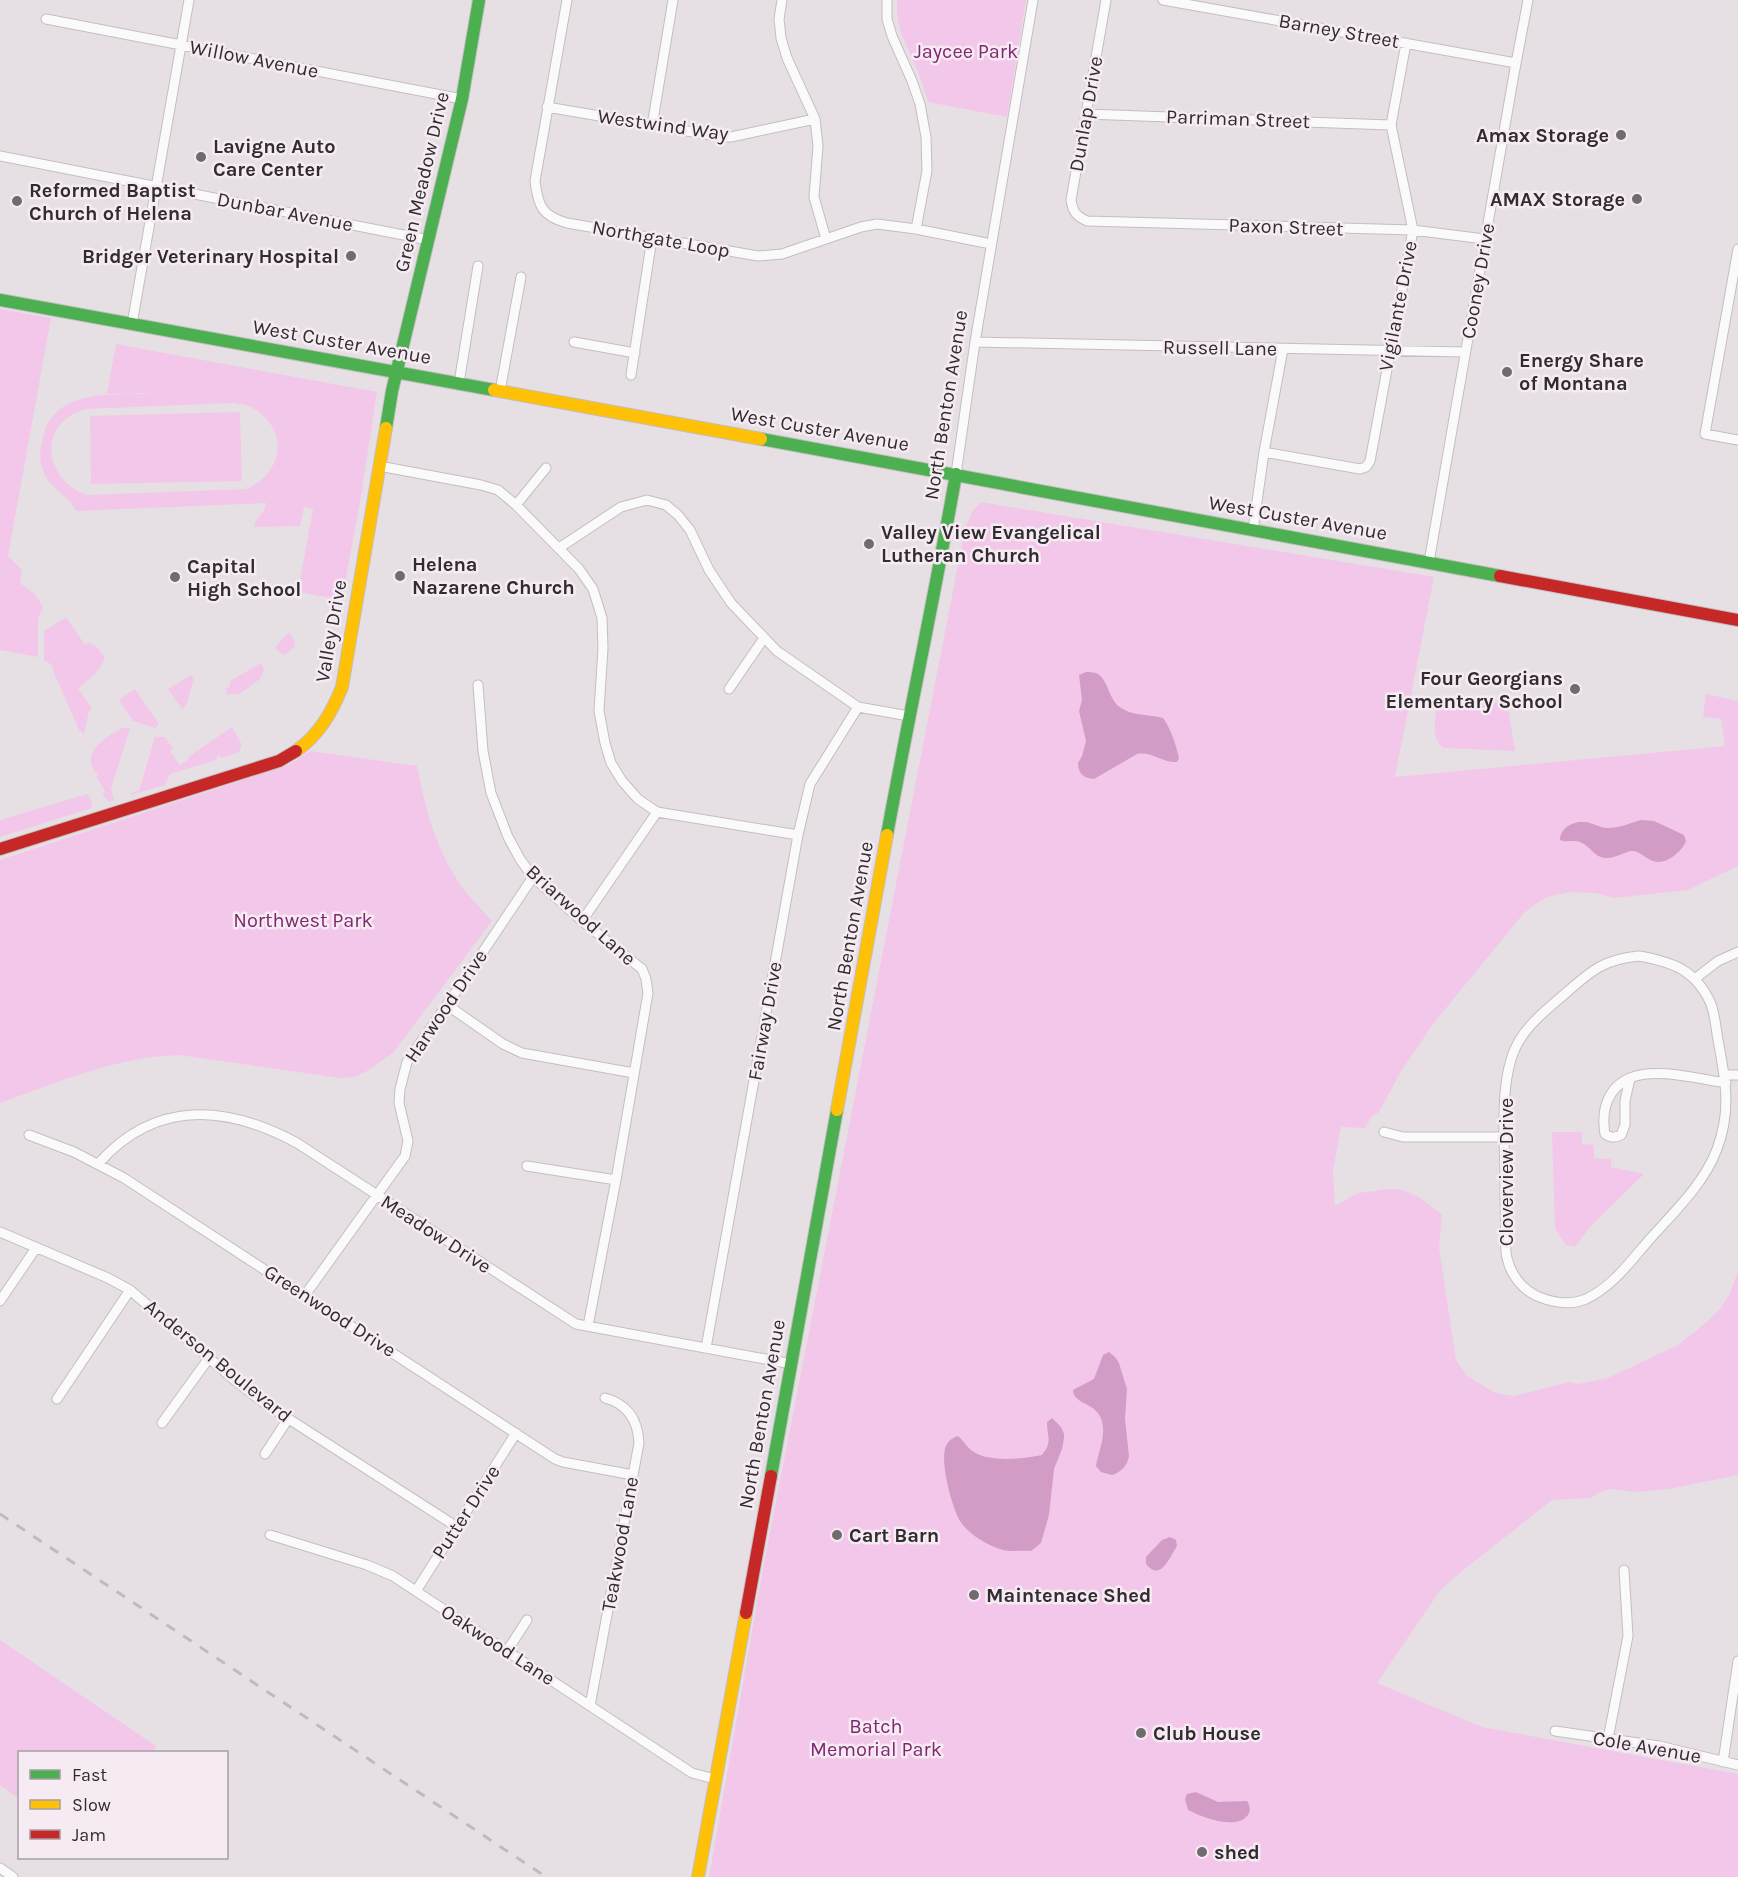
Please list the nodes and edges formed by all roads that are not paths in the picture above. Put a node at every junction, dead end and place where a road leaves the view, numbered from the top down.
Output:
1 (189, 0) edge
2 (479, 0) edge
3 (567, 0) edge
4 (673, 0) edge
5 (782, 0) edge
6 (887, 0) edge
7 (1033, 0) edge
8 (1106, 0) edge
9 (1163, 0) edge
10 (1528, 0) edge
11 (46, 19) dead end
12 (1406, 43) junction
13 (181, 45) junction
14 (1516, 63) junction
15 (462, 99) junction
16 (547, 107) junction
17 (1086, 114) junction
18 (815, 119) junction
19 (1391, 125) junction
20 (652, 126) junction
21 (0, 156) edge
22 (156, 186) junction
23 (1087, 221) joint
24 (916, 229) junction
25 (1413, 230) junction
26 (652, 238) junction
27 (826, 239) junction
28 (1484, 239) junction
29 (429, 240) junction
30 (991, 244) junction
31 (1738, 249) edge
32 (478, 266) dead end
33 (521, 277) dead end
34 (0, 300) edge
35 (132, 324) junction
36 (574, 342) dead end
37 (975, 342) junction
38 (1283, 349) junction
39 (1389, 350) junction
40 (1465, 352) junction
41 (635, 353) junction
42 (396, 372) junction
43 (631, 375) dead end
44 (459, 383) junction
45 (500, 391) junction
46 (1738, 440) edge
47 (1264, 452) junction
48 (379, 466) junction
49 (546, 468) dead end
50 (956, 474) junction
51 (516, 506) junction
52 (1252, 530) junction
53 (559, 548) junction
54 (1429, 562) junction
55 (1738, 620) edge
56 (764, 638) junction
57 (478, 685) dead end
58 (729, 688) dead end
59 (858, 707) junction
60 (909, 716) junction
61 (657, 812) junction
62 (798, 835) junction
63 (0, 849) edge
64 (532, 877) junction
65 (582, 921) junction
66 (1738, 952) edge
67 (1696, 978) junction
68 (447, 1005) junction
69 (634, 1073) junction
70 (1738, 1075) edge
71 (1630, 1078) junction
72 (1726, 1083) junction
73 (1738, 1091) edge
74 (1384, 1132) dead end
75 (30, 1135) dead end
76 (1504, 1137) junction
77 (98, 1164) junction
78 (527, 1166) dead end
79 (616, 1180) junction
80 (377, 1196) junction
81 (0, 1232) edge
82 (36, 1248) junction
83 (130, 1290) junction
84 (305, 1295) junction
85 (0, 1301) edge
86 (588, 1326) junction
87 (706, 1348) junction
88 (209, 1358) junction
89 (792, 1364) junction
90 (605, 1398) dead end
91 (57, 1399) dead end
92 (288, 1419) junction
93 (162, 1423) dead end
94 (516, 1434) junction
95 (265, 1454) dead end
96 (633, 1475) junction
97 (457, 1527) junction
98 (270, 1535) dead end
99 (1624, 1570) dead end
100 (416, 1591) junction
101 (527, 1620) dead end
102 (507, 1651) junction
103 (1738, 1661) edge
104 (590, 1706) junction
105 (1555, 1731) dead end
106 (1608, 1739) junction
107 (1723, 1762) junction
108 (1738, 1765) edge
109 (715, 1779) junction
110 (0, 1868) edge
111 (13, 1877) edge
112 (698, 1877) edge

1 - 13 street
2 - 15 main road, Green Meadow Drive
3 - 16 street, Northgate Loop
4 - 20 street
5 - 18 street
6 - 24 street
7 - 30 street, North Benton Avenue
8 - 17 street, Dunlap Drive
9 - 12 street, Barney Street
10 - 14 street, Cooney Drive
11 - 13 street, Willow Avenue
12 - 14 street, Barney Street
12 - 19 street, Vigilante Drive
13 - 15 street, Willow Avenue
13 - 22 street
14 - 28 street, Cooney Drive
15 - 29 main road, Green Meadow Drive
16 - 20 street, Westwind Way
16 - 26 street, Northgate Loop
17 - 19 street, Parriman Street
17 - 23 street, Dunlap Drive
18 - 20 street, Westwind Way
18 - 27 street
19 - 25 street, Vigilante Drive
21 - 22 street, Dunbar Avenue
22 - 29 street, Dunbar Avenue
22 - 35 street
23 - 25 street, Paxon Street
24 - 27 street, Northgate Loop
24 - 30 street, Northgate Loop
25 - 28 street, Paxon Street
25 - 39 street, Vigilante Drive
26 - 27 street, Northgate Loop
26 - 41 street
28 - 40 street, Cooney Drive
29 - 42 main road, Green Meadow Drive
30 - 37 street, North Benton Avenue
31 - 46 street
32 - 44 street
33 - 45 street
34 - 35 main road, West Custer Avenue
35 - 42 main road, West Custer Avenue
36 - 41 street
37 - 38 street, Russell Lane
37 - 50 street, North Benton Avenue
38 - 39 street, Russell Lane
38 - 47 street
39 - 40 street, Russell Lane
39 - 47 street, Vigilante Drive
40 - 54 street, Cooney Drive
41 - 43 street
42 - 44 main road, West Custer Avenue
42 - 48 main road, Valley Drive
44 - 45 main road, West Custer Avenue
45 - 50 main road, West Custer Avenue
47 - 52 street
48 - 51 street
48 - 63 main road, Valley Drive
49 - 51 street
50 - 52 main road, West Custer Avenue
50 - 60 main road, North Benton Avenue
51 - 53 street
52 - 54 main road, West Custer Avenue
53 - 56 street
53 - 61 street
54 - 55 main road, West Custer Avenue
56 - 58 street
56 - 59 street
57 - 64 street, Briarwood Lane
59 - 60 street
59 - 62 street, Fairway Drive
60 - 89 main road, North Benton Avenue
61 - 62 street
61 - 65 street
62 - 87 street, Fairway Drive
64 - 65 street, Briarwood Lane
64 - 68 street, Harwood Drive
65 - 69 street, Briarwood Lane
66 - 67 street
67 - 72 street, Cloverview Drive
67 - 76 street, Cloverview Drive
68 - 69 street
68 - 80 street, Harwood Drive
69 - 79 street, Briarwood Lane
70 - 72 street
71 - 71 street
71 - 72 street
72 - 73 street
72 - 76 street, Cloverview Drive
74 - 76 street
75 - 77 street, Greenwood Drive
77 - 80 street, Meadow Drive
77 - 84 street, Greenwood Drive
78 - 79 street
79 - 86 street, Briarwood Lane
80 - 84 street, Harwood Drive
80 - 86 street, Meadow Drive
81 - 82 street, Anderson Boulevard
82 - 83 street, Anderson Boulevard
82 - 85 street
83 - 88 street, Anderson Boulevard
83 - 91 street
84 - 94 street, Greenwood Drive
86 - 87 street, Meadow Drive
87 - 89 street, Meadow Drive
88 - 92 street, Anderson Boulevard
88 - 93 street
89 - 109 main road, North Benton Avenue
90 - 96 street, Teakwood Lane
92 - 95 street
92 - 97 street, Anderson Boulevard
94 - 96 street, Greenwood Drive
94 - 97 street, Putter Drive
96 - 104 street, Teakwood Lane
97 - 100 street, Putter Drive
98 - 100 street, Oakwood Lane
99 - 106 street
100 - 102 street, Oakwood Lane
101 - 102 street
102 - 104 street, Oakwood Lane
103 - 107 street
104 - 109 street, Oakwood Lane
105 - 106 street, Cole Avenue
106 - 107 street, Cole Avenue
107 - 108 street, Cole Avenue
109 - 112 main road, North Benton Avenue
110 - 111 street

